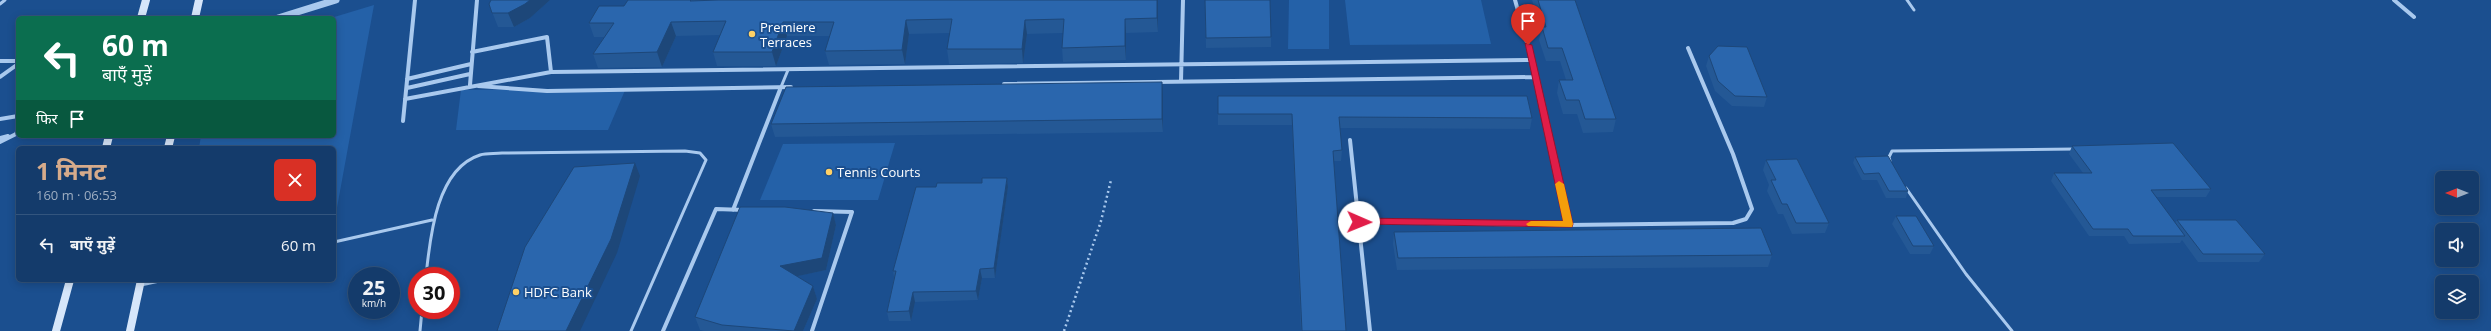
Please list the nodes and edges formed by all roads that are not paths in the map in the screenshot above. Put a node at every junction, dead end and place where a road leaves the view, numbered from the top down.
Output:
1 (5, 0) edge
2 (146, 0) edge
3 (199, 0) edge
4 (336, 0) edge
5 (415, 0) edge
6 (477, 0) edge
7 (1183, 0) edge
8 (1515, 0) edge
9 (1907, 0) edge
10 (2394, 0) edge
11 (0, 4) edge
12 (1914, 10) dead end
13 (142, 16) edge
14 (195, 16) edge
15 (285, 16) edge
16 (2414, 17) dead end
17 (1688, 48) dead end
18 (472, 52) junction
19 (1532, 60) junction
20 (0, 61) edge
21 (16, 62) edge
22 (16, 64) edge
23 (471, 64) junction
24 (1181, 65) junction
25 (788, 70) junction
26 (551, 72) junction
27 (470, 74) junction
28 (0, 77) edge
29 (1535, 77) junction
30 (407, 79) junction
31 (1180, 81) junction
32 (995, 84) edge
33 (470, 86) junction
34 (782, 87) junction
35 (797, 87) edge
36 (407, 88) junction
37 (405, 99) junction
38 (16, 116) edge
39 (0, 119) edge
40 (403, 121) dead end
41 (16, 134) edge
42 (16, 134) edge
43 (0, 138) edge
44 (1350, 140) dead end
45 (0, 142) edge
46 (2084, 149) edge
47 (1891, 167) edge
48 (1904, 186) edge
49 (733, 210) junction
50 (749, 210) edge
51 (805, 211) edge
52 (432, 220) junction
53 (1359, 222) junction
54 (1568, 224) junction
55 (336, 242) edge
56 (427, 267) edge
57 (69, 282) edge
58 (140, 283) edge
59 (421, 319) edge
60 (56, 331) edge
61 (130, 331) edge
62 (420, 331) edge
63 (631, 331) edge
64 (663, 331) edge
65 (812, 331) edge
66 (1370, 331) edge
67 (2012, 331) edge

1 - 11 lane
2 - 13 main road
3 - 14 main road
4 - 15 street
5 - 30 street
6 - 18 street
7 - 24 street
8 - 19 street
9 - 12 lane
10 - 16 street
17 - 54 street
18 - 23 street
18 - 26 street
19 - 24 street
19 - 29 street
20 - 21 street
22 - 28 street
23 - 27 street
23 - 30 street
24 - 25 street
24 - 31 street
25 - 26 street
25 - 34 lane
26 - 33 street
27 - 33 street
27 - 36 street
29 - 31 street
29 - 54 street
30 - 36 street
31 - 32 street
33 - 34 street
33 - 37 street
34 - 35 street
34 - 49 street
36 - 37 street
37 - 40 street
38 - 39 street
41 - 43 street
42 - 45 street
44 - 53 street
46 - 47 lane
48 - 67 lane
49 - 50 street
49 - 64 street
51 - 65 street
52 - 55 lane
52 - 56 lane
52 - 63 lane
53 - 54 street
53 - 66 street
57 - 60 main road
58 - 61 main road
59 - 62 lane

